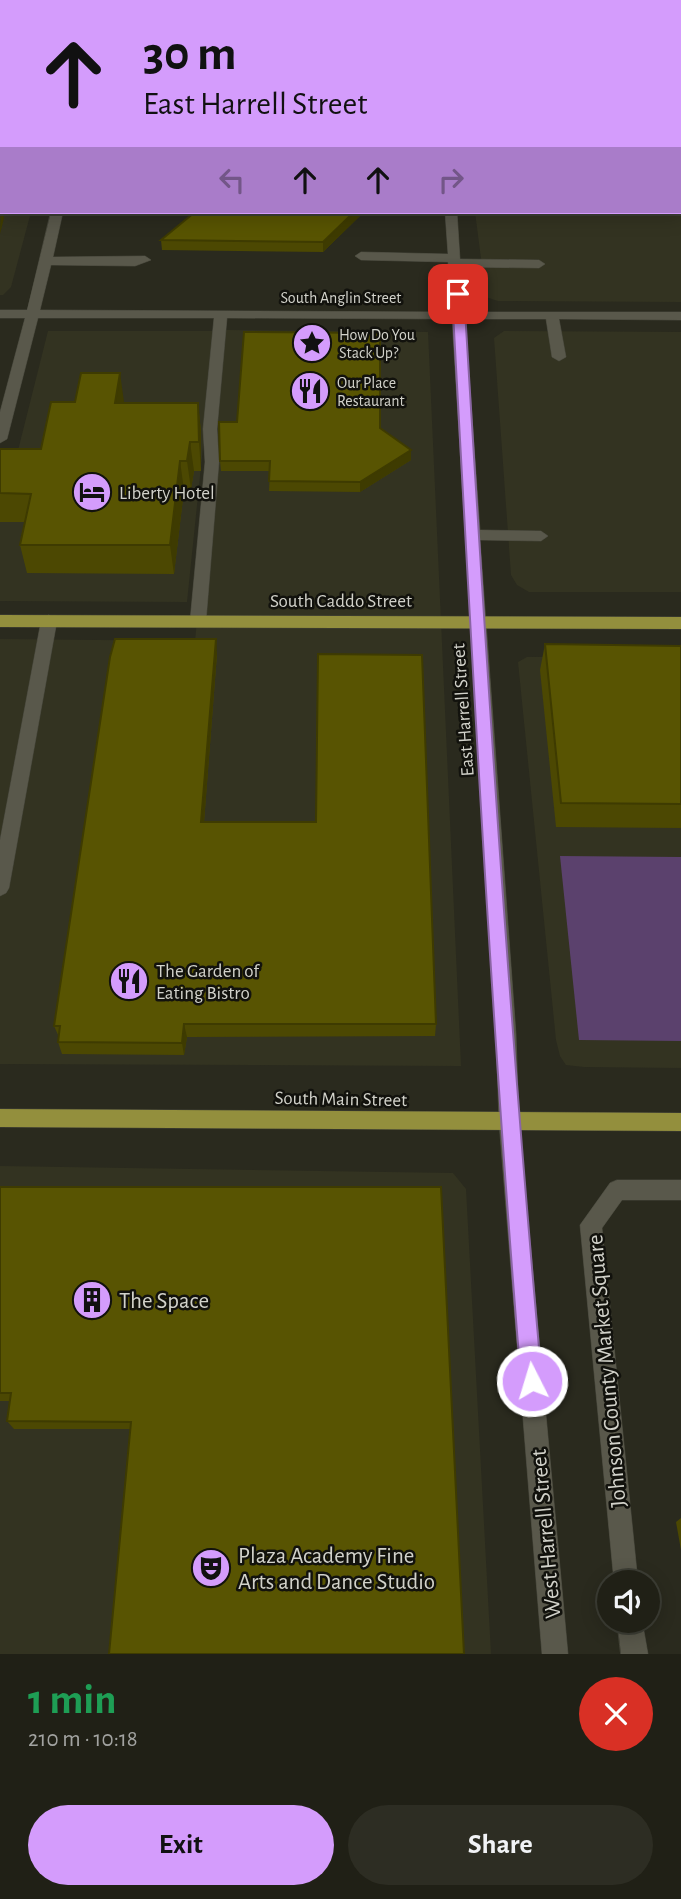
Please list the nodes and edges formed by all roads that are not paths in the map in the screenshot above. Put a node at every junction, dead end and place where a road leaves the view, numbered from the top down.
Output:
1 (57, 214) edge
2 (451, 214) edge
3 (361, 256) dead end
4 (145, 260) dead end
5 (455, 260) junction
6 (47, 261) junction
7 (538, 264) dead end
8 (221, 313) junction
9 (0, 314) edge
10 (31, 314) junction
11 (459, 315) junction
12 (552, 315) junction
13 (681, 316) edge
14 (559, 357) dead end
15 (0, 439) edge
16 (472, 536) junction
17 (541, 536) dead end
18 (0, 621) edge
19 (50, 621) junction
20 (198, 621) junction
21 (477, 622) junction
22 (681, 623) edge
23 (0, 888) edge
24 (0, 1118) edge
25 (509, 1122) junction
26 (681, 1122) edge
27 (681, 1190) edge
28 (625, 1570) edge
29 (630, 1633) edge
30 (555, 1654) edge
31 (635, 1654) edge

1 - 6 street
2 - 5 street, East Harrell Street
3 - 5 street
4 - 6 street
5 - 7 street
5 - 11 street, East Harrell Street
6 - 10 street
8 - 10 street, South Anglin Street
8 - 11 street, South Anglin Street
8 - 20 street
9 - 10 street, South Anglin Street
10 - 15 street
11 - 12 street, South Anglin Street
11 - 16 street, East Harrell Street
12 - 13 street, South Anglin Street
12 - 14 street
16 - 17 street
16 - 21 street, East Harrell Street
18 - 19 main road, South Caddo Street
19 - 20 main road, South Caddo Street
19 - 23 street
20 - 21 main road, South Caddo Street
21 - 22 main road, South Caddo Street
21 - 25 street, East Harrell Street
24 - 25 main road, South Main Street
25 - 26 main road, South Main Street
25 - 30 street, West Harrell Street
27 - 28 street, Johnson County Market Square
29 - 31 street

